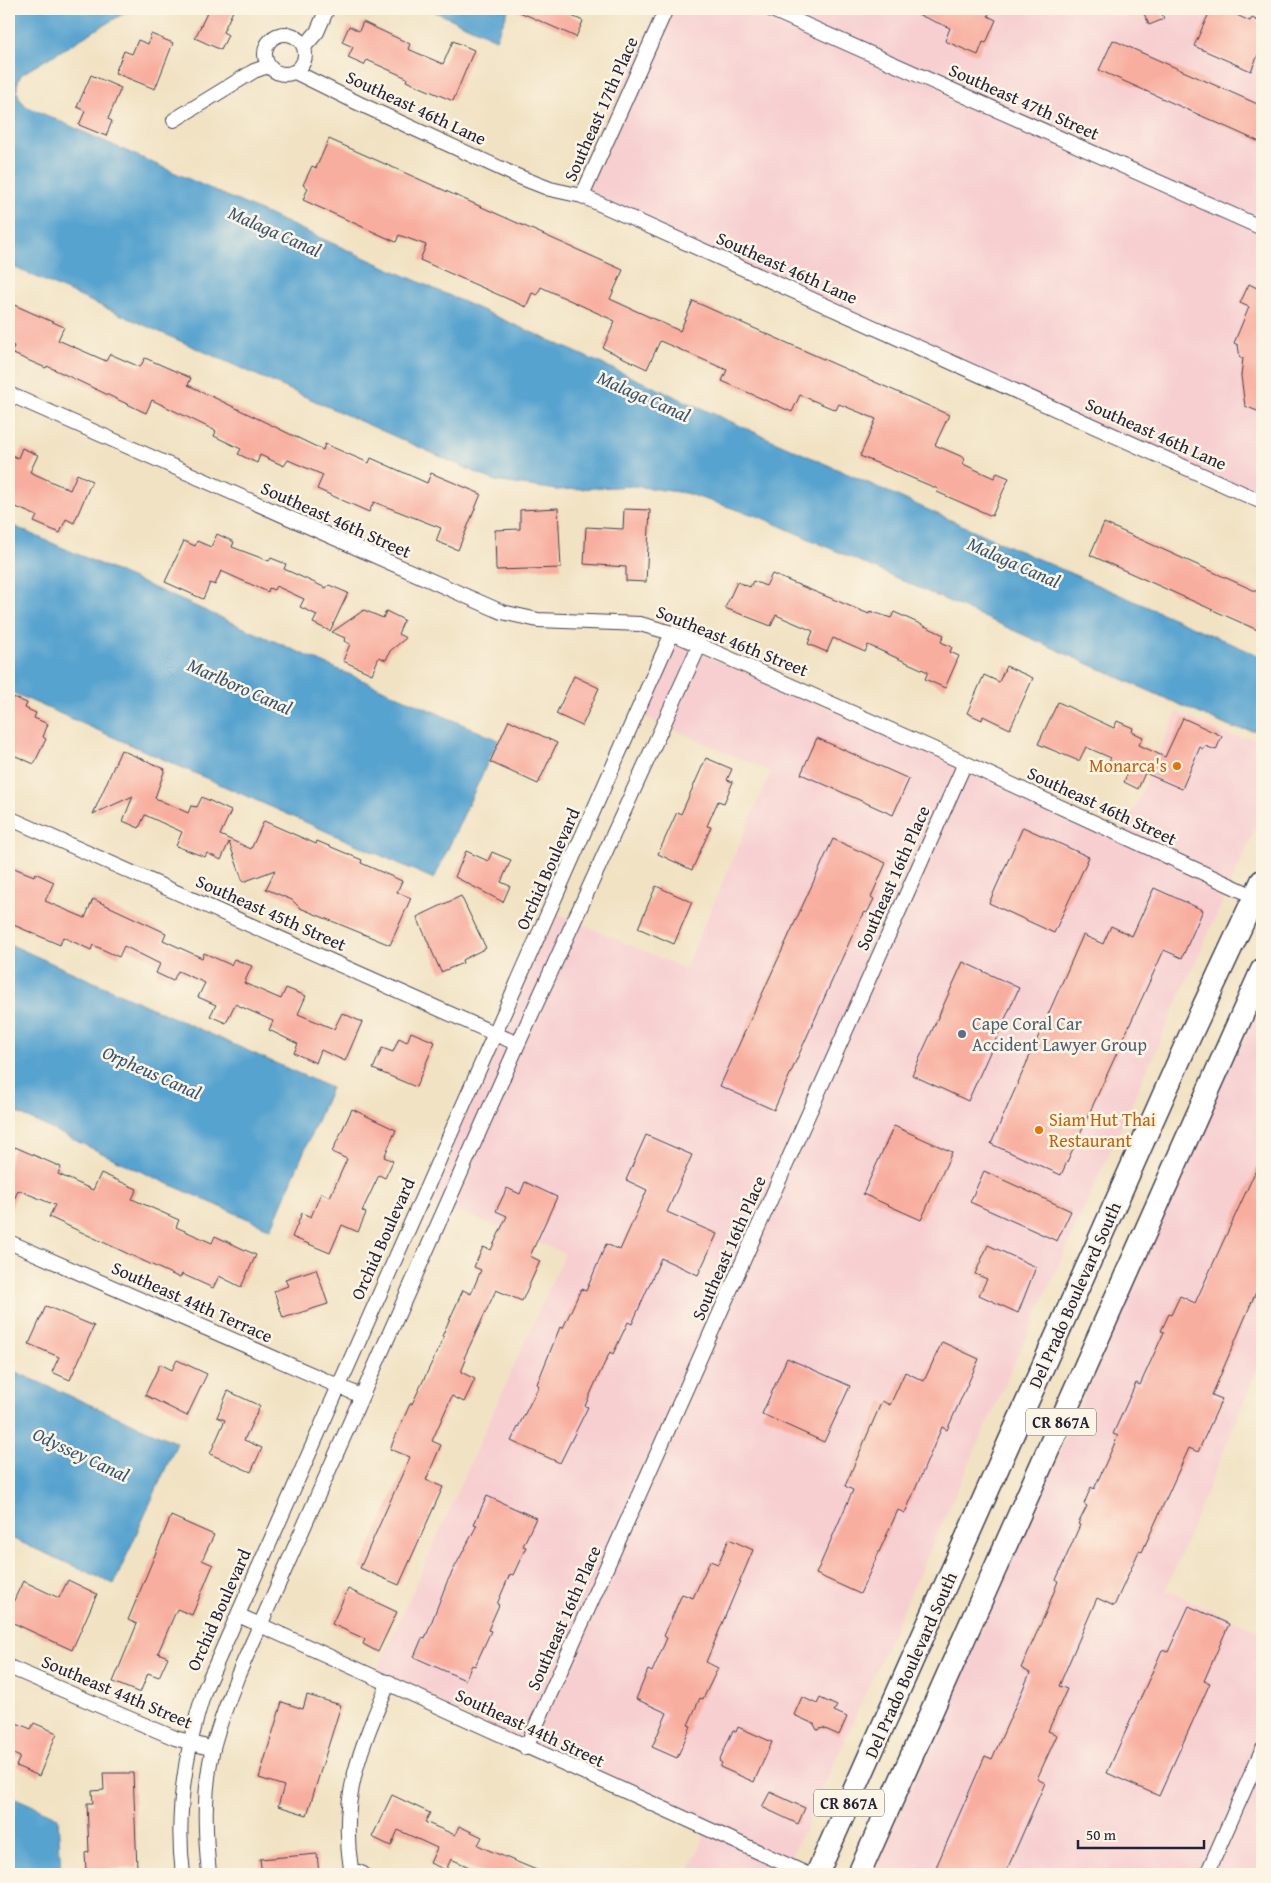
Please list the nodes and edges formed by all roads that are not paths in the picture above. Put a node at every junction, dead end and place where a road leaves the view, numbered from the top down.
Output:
1 (327, 9) edge
2 (666, 9) edge
3 (770, 9) edge
4 (304, 47) junction
5 (268, 66) junction
6 (295, 72) junction
7 (174, 120) dead end
8 (582, 196) junction
9 (1262, 228) edge
10 (9, 394) edge
11 (1262, 502) edge
12 (672, 633) junction
13 (700, 644) junction
14 (965, 763) junction
15 (9, 818) edge
16 (1260, 893) edge
17 (1262, 970) edge
18 (496, 1033) junction
19 (518, 1044) junction
20 (9, 1242) edge
21 (338, 1386) junction
22 (361, 1396) junction
23 (238, 1615) junction
24 (260, 1625) junction
25 (9, 1667) edge
26 (389, 1682) junction
27 (190, 1744) junction
28 (526, 1748) junction
29 (213, 1749) junction
30 (1262, 1750) edge
31 (183, 1874) edge
32 (209, 1874) edge
33 (363, 1874) edge
34 (807, 1874) edge
35 (817, 1874) edge
36 (860, 1874) edge
37 (1207, 1874) edge

1 - 4 street
2 - 8 street, Southeast 17th Place
3 - 9 street, Southeast 47th Street
4 - 5 street
4 - 6 street
5 - 6 street, Southeast 46th Lane
5 - 7 street
6 - 8 street, Southeast 46th Lane
8 - 11 street, Southeast 46th Lane
10 - 12 street, Southeast 46th Street
12 - 13 street, Southeast 46th Street
12 - 18 street, Orchid Boulevard
13 - 14 street, Southeast 46th Street
13 - 19 street
14 - 16 street, Southeast 46th Street
14 - 28 street, Southeast 16th Place
15 - 18 street, Southeast 45th Street
16 - 35 main road, Del Prado Boulevard South / CR 867A
17 - 36 main road, CR 867A
18 - 19 street, Southeast 45th Street
18 - 21 street, Orchid Boulevard
19 - 22 street
20 - 21 street, Southeast 44th Terrace
21 - 22 street, Southeast 44th Terrace
21 - 23 street, Orchid Boulevard
22 - 24 street
23 - 24 street, Southeast 44th Street
23 - 27 street, Orchid Boulevard
24 - 26 street, Southeast 44th Street
24 - 29 street
25 - 27 street, Southeast 44th Street
26 - 28 street, Southeast 44th Street
26 - 33 street
27 - 29 street, Southeast 44th Street
27 - 31 street, Orchid Boulevard
28 - 34 street, Southeast 44th Street
29 - 32 street
30 - 37 street

